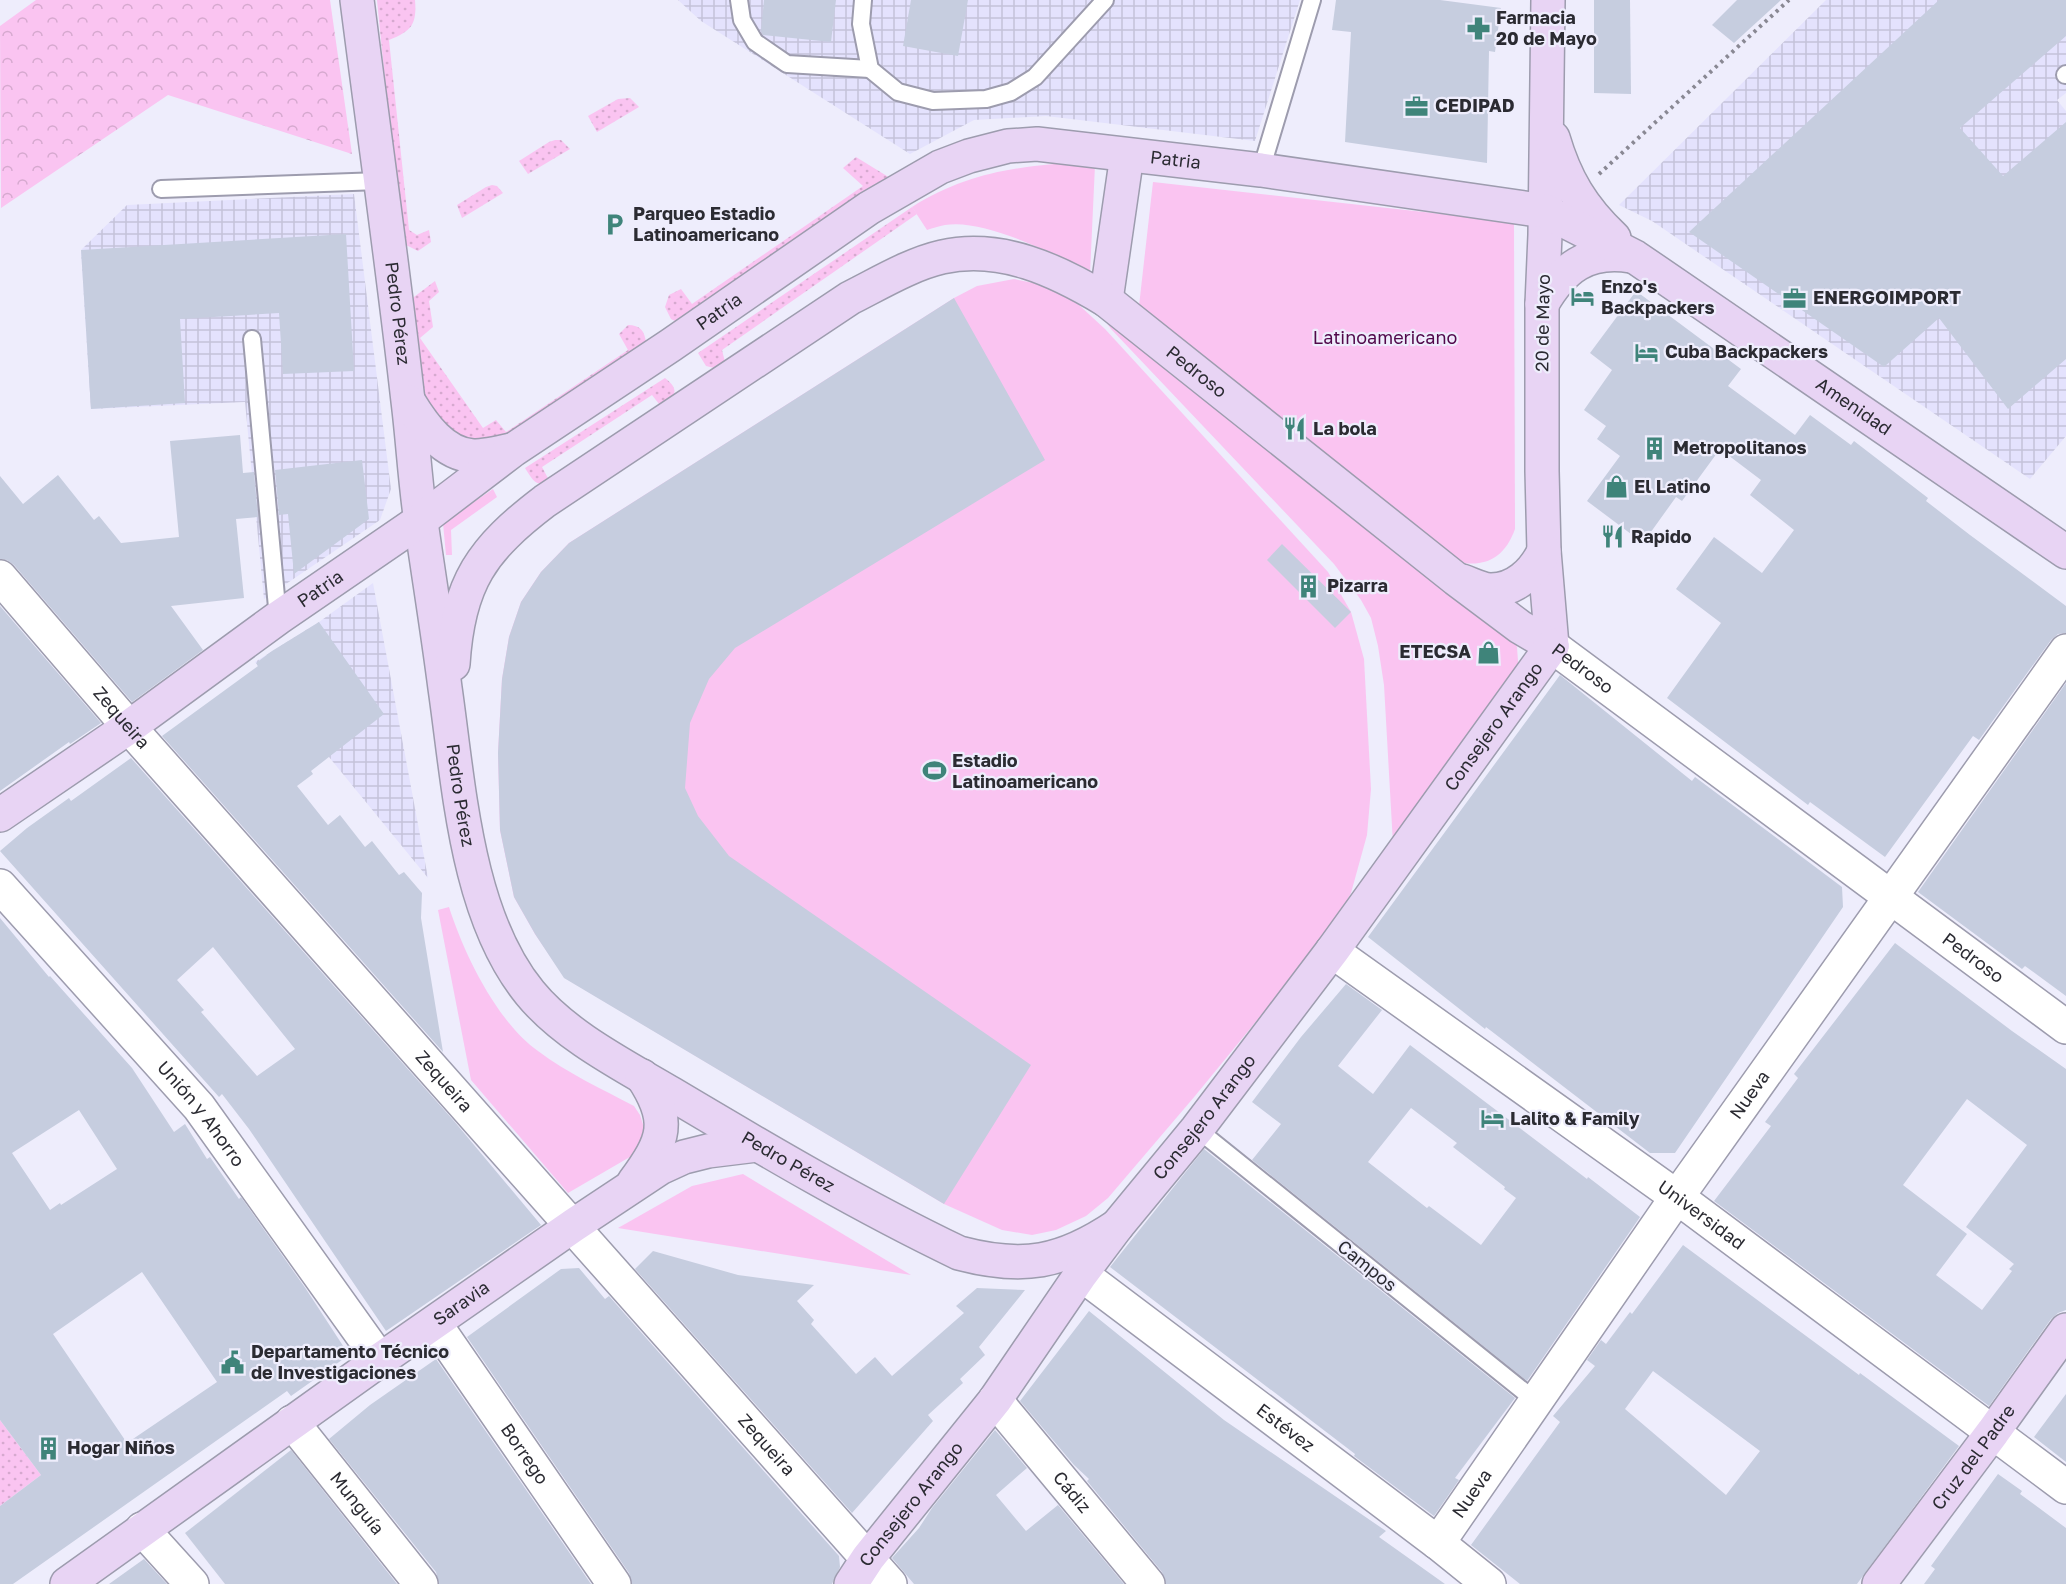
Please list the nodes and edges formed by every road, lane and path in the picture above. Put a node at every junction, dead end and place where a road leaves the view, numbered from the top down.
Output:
1 (357, 0) edge
2 (739, 0) edge
3 (863, 0) edge
4 (1105, 0) edge
5 (1312, 0) edge
6 (1548, 0) edge
7 (1789, 0) edge
8 (870, 69) junction
9 (1546, 106) junction
10 (1127, 155) junction
11 (1261, 170) junction
12 (380, 181) junction
13 (161, 189) dead end
14 (1576, 195) junction
15 (1545, 211) junction
16 (1635, 257) junction
17 (1106, 300) junction
18 (1542, 304) junction
19 (252, 339) dead end
20 (408, 399) junction
21 (513, 450) junction
22 (421, 520) junction
23 (1544, 551) junction
24 (2066, 552) edge
25 (486, 554) junction
26 (428, 567) junction
27 (0, 577) edge
28 (1456, 579) junction
29 (278, 618) junction
30 (1552, 646) junction
31 (2066, 651) edge
32 (450, 724) junction
33 (129, 727) junction
34 (0, 815) edge
35 (0, 886) edge
36 (1891, 898) junction
37 (1332, 951) junction
38 (2066, 1027) edge
39 (642, 1076) junction
40 (1197, 1129) junction
41 (757, 1145) junction
42 (630, 1188) junction
43 (1677, 1197) junction
44 (573, 1225) junction
45 (1117, 1226) junction
46 (1046, 1260) junction
47 (1081, 1274) junction
48 (435, 1324) junction
49 (2066, 1330) edge
50 (380, 1360) junction
51 (995, 1400) junction
52 (1537, 1402) junction
53 (292, 1422) junction
54 (1993, 1432) junction
55 (2066, 1487) edge
56 (142, 1529) junction
57 (1438, 1543) junction
58 (860, 1571) edge
59 (67, 1584) edge
60 (192, 1584) edge
61 (421, 1584) edge
62 (614, 1584) edge
63 (890, 1584) edge
64 (1148, 1584) edge
65 (1489, 1584) edge
66 (1879, 1584) edge

1 - 12 street, Pedro Pérez
2 - 8 lane
3 - 8 lane
4 - 8 lane
5 - 11 lane
6 - 9 street, 20 de Mayo
7 - 14 path
9 - 14 street
9 - 15 street, 20 de Mayo
10 - 11 street, Patria
10 - 17 street
10 - 21 street, Patria
11 - 15 street, Patria
12 - 13 lane
12 - 20 street, Pedro Pérez
14 - 16 street
15 - 16 street, Amenidad
15 - 18 street, 20 de Mayo
16 - 18 street
16 - 24 street, Amenidad
17 - 25 street
17 - 28 street, Pedroso
18 - 23 street, 20 de Mayo
19 - 29 lane
20 - 21 street
20 - 22 street, Pedro Pérez
21 - 22 street, Patria
22 - 26 street, Pedro Pérez
22 - 29 street, Patria
23 - 28 street
23 - 30 street, 20 de Mayo
25 - 26 street
25 - 32 street
26 - 32 street, Pedro Pérez
27 - 33 street, Zequeira
28 - 30 street, Pedroso
29 - 33 street, Patria
30 - 36 street, Pedroso
30 - 37 street, Consejero Arango
31 - 36 street, Nueva
32 - 39 street, Pedro Pérez
33 - 34 street, Patria
33 - 44 street, Zequeira
35 - 50 street, Unión y Ahorro
36 - 38 street, Pedroso
36 - 43 street, Nueva
37 - 40 street, Consejero Arango
37 - 43 street, Universidad
39 - 41 street, Pedro Pérez
39 - 42 street
40 - 45 street, Consejero Arango
40 - 52 lane, Campos
41 - 42 street, Saravia
41 - 46 street, Pedro Pérez
42 - 44 street, Saravia
43 - 52 street, Nueva
43 - 54 street, Universidad
44 - 48 street, Saravia
44 - 58 street, Zequeira
45 - 46 street, Pedro Pérez
45 - 47 street, Consejero Arango
46 - 47 street, Pedro Pérez
47 - 51 street, Consejero Arango
47 - 57 street, Estévez
48 - 50 street, Saravia
48 - 62 street, Borrego
49 - 54 street, Cruz del Padre
50 - 53 street, Saravia
51 - 58 street, Consejero Arango
51 - 64 street, Cádiz
52 - 57 street, Nueva
53 - 56 street, Saravia
53 - 61 street, Munguía
54 - 55 street, Universidad
54 - 66 street, Cruz del Padre
56 - 59 street, Saravia
56 - 60 street
57 - 65 street, Estévez
58 - 63 street, Zequeira

